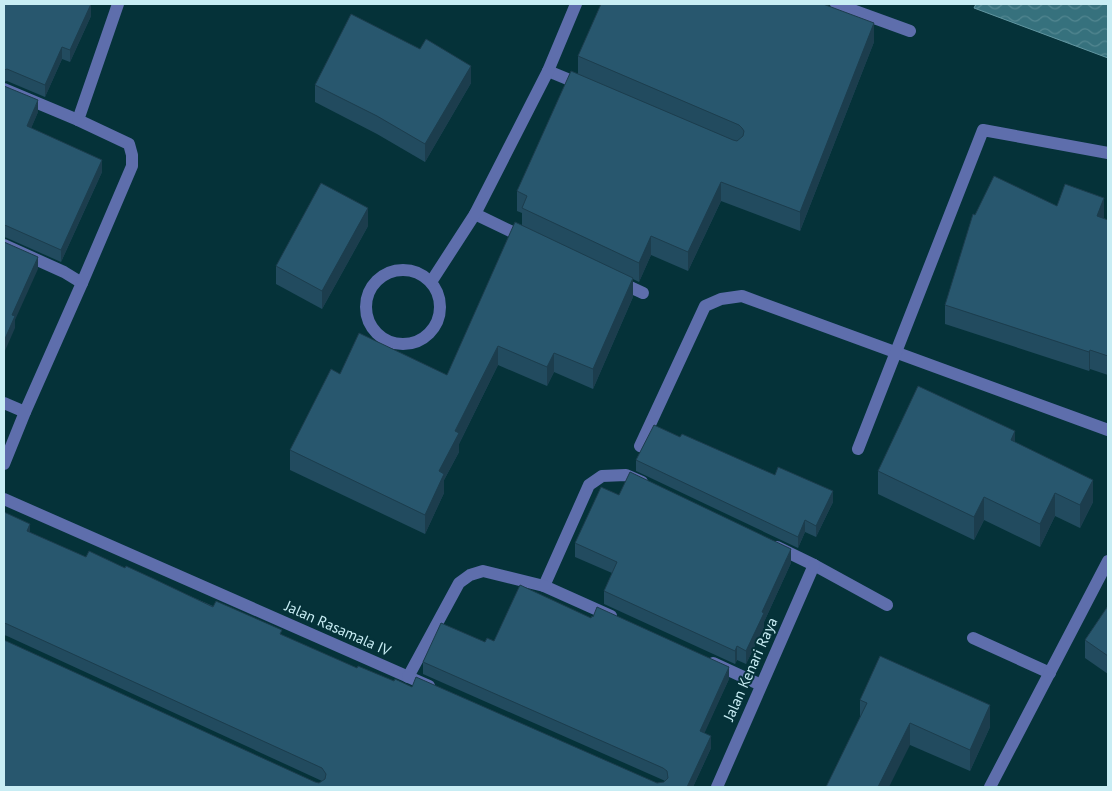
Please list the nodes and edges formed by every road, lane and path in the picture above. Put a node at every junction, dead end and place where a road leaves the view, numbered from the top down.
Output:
1 (117, 4) edge
2 (576, 4) edge
3 (836, 4) edge
4 (910, 31) dead end
5 (548, 71) junction
6 (4, 89) edge
7 (593, 90) edge
8 (78, 120) junction
9 (1108, 154) edge
10 (475, 214) junction
11 (537, 243) edge
12 (4, 245) edge
13 (608, 277) edge
14 (431, 282) junction
15 (82, 283) junction
16 (643, 293) dead end
17 (896, 352) junction
18 (4, 403) edge
19 (25, 412) junction
20 (1108, 430) edge
21 (640, 446) dead end
22 (858, 449) dead end
23 (4, 464) edge
24 (653, 488) edge
25 (4, 499) edge
26 (769, 543) edge
27 (1108, 561) edge
28 (814, 565) junction
29 (544, 586) junction
30 (887, 605) dead end
31 (626, 623) edge
32 (973, 638) dead end
33 (698, 656) edge
34 (1050, 673) junction
35 (408, 677) junction
36 (762, 685) junction
37 (444, 693) edge
38 (717, 787) edge
39 (990, 787) edge

1 - 8 street
2 - 5 street
3 - 4 street
5 - 7 street
5 - 10 street
6 - 8 street
8 - 15 street
9 - 17 street
10 - 11 street
10 - 14 street
12 - 15 street
13 - 16 street
14 - 14 street
15 - 19 street
17 - 20 street
17 - 21 street
17 - 22 street
18 - 19 street
19 - 23 street
24 - 29 street
25 - 35 street, Jalan Rasamala IV
26 - 28 street
27 - 34 street
28 - 30 street
28 - 36 street, Jalan Kenari Raya
29 - 31 street
29 - 35 street
32 - 34 street
33 - 36 street
34 - 39 street
35 - 37 street, Jalan Rasamala IV
36 - 38 street, Jalan Kenari Raya

